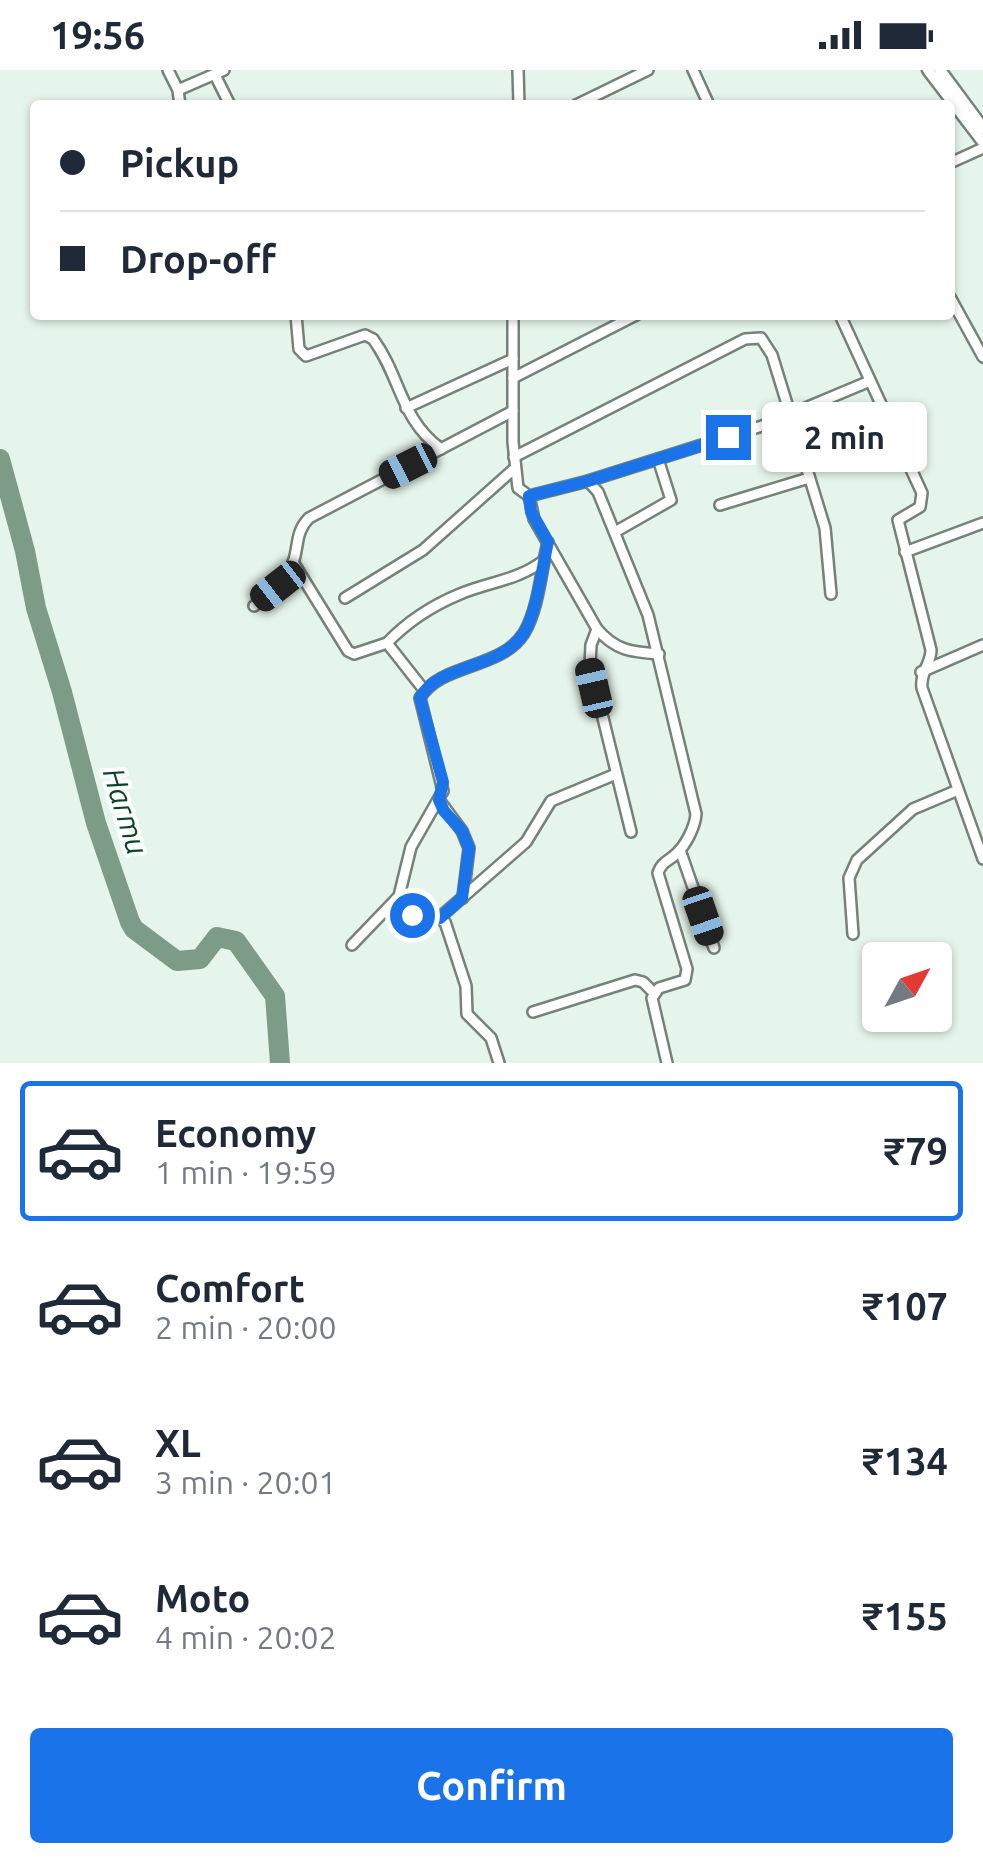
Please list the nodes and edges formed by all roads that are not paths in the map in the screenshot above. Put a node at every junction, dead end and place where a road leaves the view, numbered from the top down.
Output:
1 (168, 70) edge
2 (518, 70) edge
3 (648, 70) edge
4 (693, 70) edge
5 (928, 70) edge
6 (940, 70) edge
7 (220, 72) edge
8 (628, 74) edge
9 (178, 90) junction
10 (179, 100) edge
11 (228, 100) edge
12 (519, 100) edge
13 (584, 100) edge
14 (707, 100) edge
15 (950, 100) edge
16 (955, 107) edge
17 (983, 128) edge
18 (983, 145) edge
19 (955, 161) edge
20 (955, 305) edge
21 (296, 320) edge
22 (514, 320) edge
23 (626, 320) edge
24 (842, 320) edge
25 (983, 357) edge
26 (513, 359) junction
27 (513, 378) junction
28 (870, 382) junction
29 (406, 408) junction
30 (513, 412) junction
31 (789, 416) junction
32 (441, 449) junction
33 (514, 457) junction
34 (658, 459) junction
35 (514, 469) junction
36 (809, 478) junction
37 (588, 481) junction
38 (529, 496) junction
39 (720, 505) dead end
40 (983, 522) edge
41 (616, 532) junction
42 (548, 542) junction
43 (905, 552) junction
44 (543, 561) junction
45 (293, 562) junction
46 (831, 594) dead end
47 (345, 598) dead end
48 (254, 606) dead end
49 (597, 628) junction
50 (386, 643) junction
51 (983, 646) edge
52 (659, 654) junction
53 (922, 672) junction
54 (424, 690) junction
55 (616, 774) junction
56 (958, 790) junction
57 (439, 800) junction
58 (631, 832) dead end
59 (680, 850) junction
60 (983, 859) edge
61 (462, 898) junction
62 (412, 915) dead end
63 (440, 918) junction
64 (853, 934) dead end
65 (352, 945) dead end
66 (714, 948) dead end
67 (653, 992) junction
68 (533, 1012) dead end
69 (500, 1063) edge
70 (668, 1063) edge

1 - 9 street
2 - 12 street
3 - 8 street
4 - 14 street
5 - 15 street
6 - 17 street
7 - 9 street
7 - 11 street
8 - 13 street
9 - 10 street
16 - 18 street
18 - 19 street
20 - 25 street
21 - 29 street
22 - 26 street
23 - 27 street
24 - 28 street
26 - 27 street
26 - 29 street
27 - 30 street
28 - 31 street
28 - 43 street
29 - 32 street
30 - 32 street
30 - 33 street
31 - 33 street
31 - 34 street
31 - 36 street
32 - 45 street
33 - 35 street
34 - 37 street
34 - 41 street
35 - 38 street
35 - 47 street
36 - 39 street
36 - 46 street
37 - 38 street
37 - 41 street
38 - 42 street
40 - 43 street
41 - 52 street
42 - 44 street
42 - 49 street
43 - 53 street
44 - 50 street
44 - 54 street
45 - 48 street
45 - 50 street
49 - 52 street
49 - 55 street
50 - 54 street
51 - 53 street
52 - 59 street
53 - 56 street
54 - 57 street
55 - 58 street
55 - 61 street
56 - 60 street
56 - 64 street
57 - 61 street
57 - 65 street
59 - 66 street
59 - 67 street
61 - 63 street
62 - 63 street
63 - 69 street
67 - 68 street
67 - 70 street

